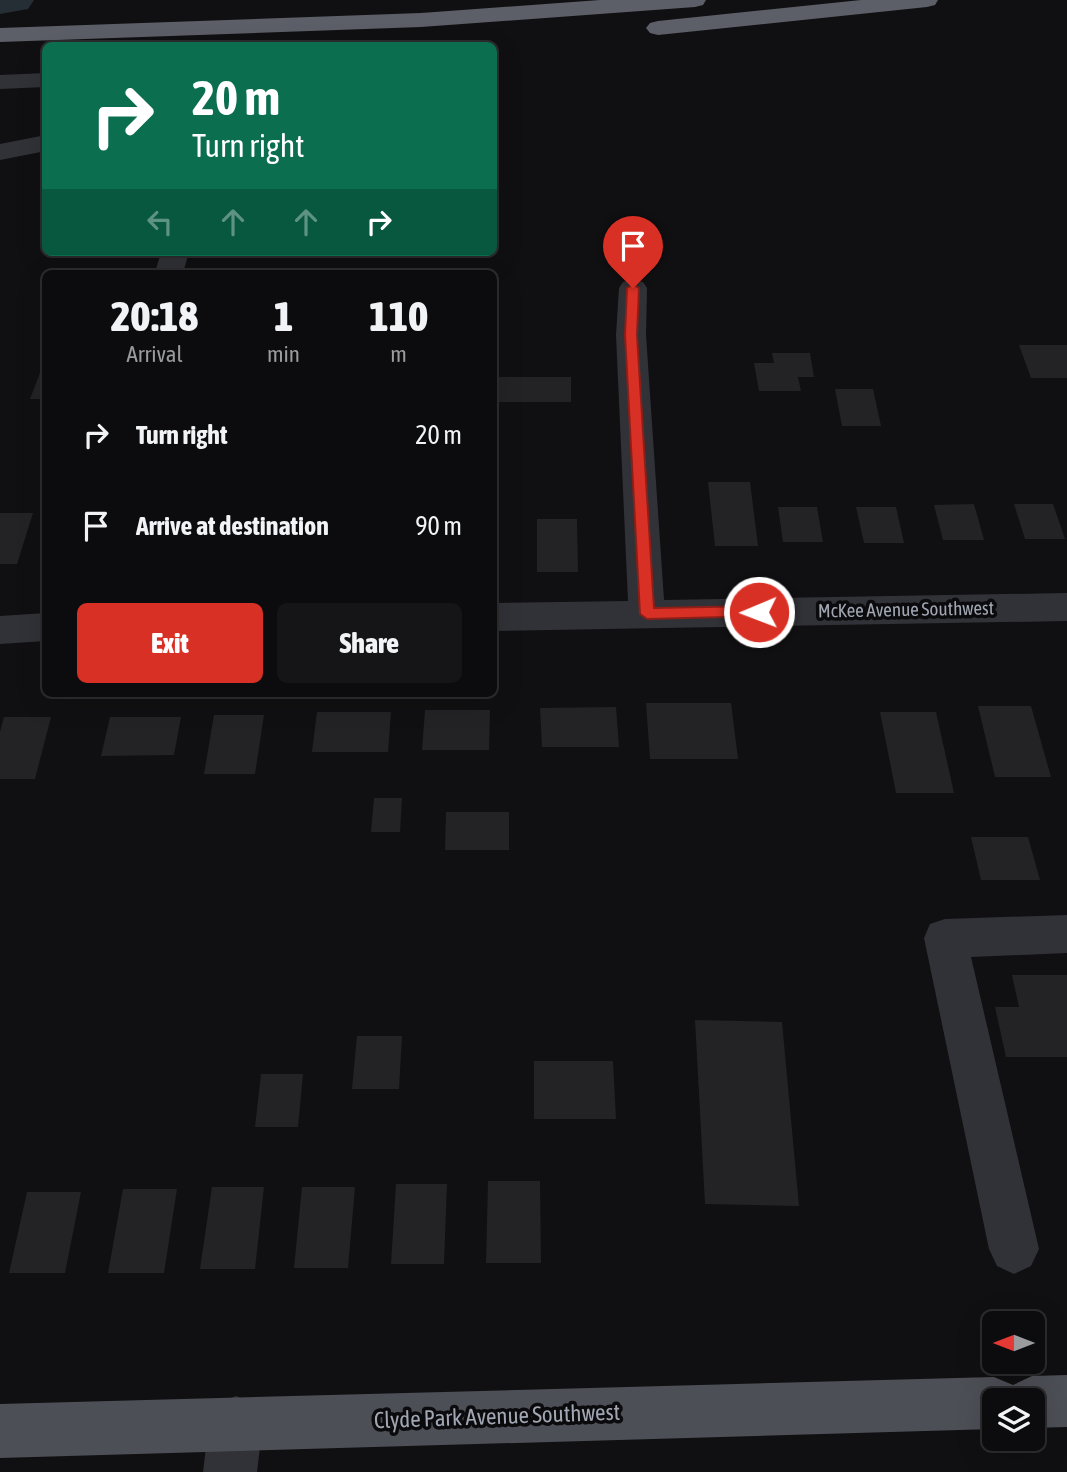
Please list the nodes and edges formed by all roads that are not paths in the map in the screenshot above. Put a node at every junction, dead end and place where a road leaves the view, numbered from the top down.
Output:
1 (695, 0) edge
2 (927, 0) edge
3 (633, 30) dead end
4 (0, 35) edge
5 (0, 59) edge
6 (42, 59) edge
7 (42, 80) edge
8 (0, 82) edge
9 (42, 144) edge
10 (0, 152) edge
11 (633, 288) dead end
12 (1067, 607) edge
13 (647, 614) junction
14 (497, 617) edge
15 (42, 627) edge
16 (0, 630) edge
17 (1067, 934) edge
18 (1014, 1249) dead end
19 (982, 1404) edge
20 (0, 1431) edge
21 (233, 1448) edge

1 - 4 highway
2 - 3 highway
5 - 6 highway
7 - 8 street
9 - 10 street
11 - 13 street
12 - 13 street, McKee Avenue Southwest
13 - 14 street, McKee Avenue Southwest
15 - 16 street
17 - 18 street
19 - 21 main road, Clyde Park Avenue Southwest
20 - 21 main road, Clyde Park Avenue Southwest

